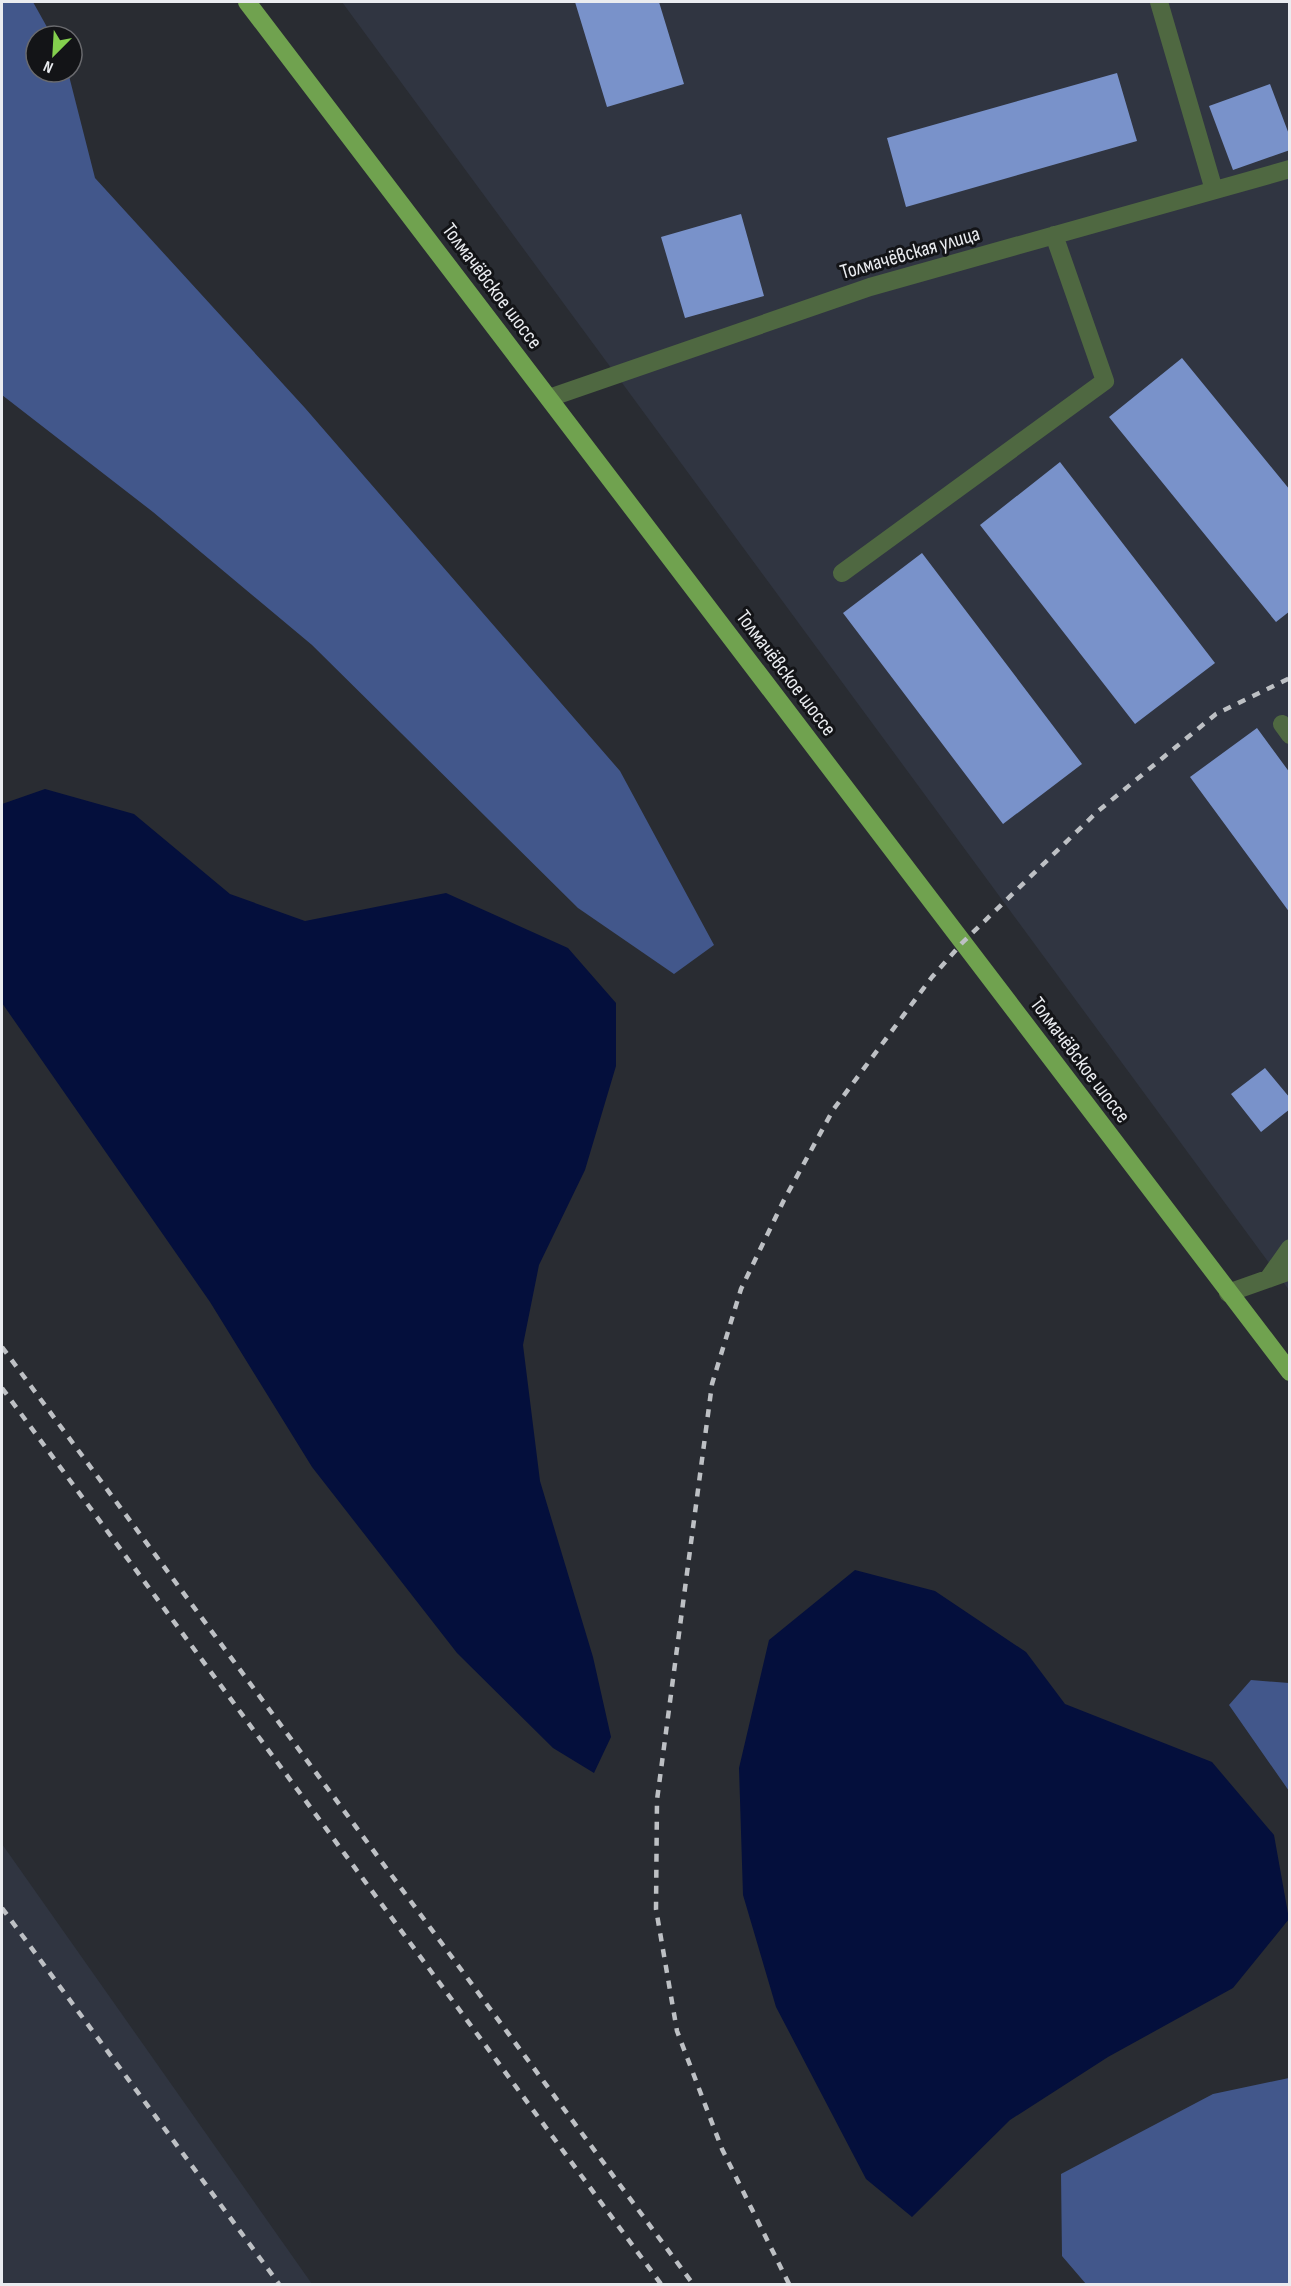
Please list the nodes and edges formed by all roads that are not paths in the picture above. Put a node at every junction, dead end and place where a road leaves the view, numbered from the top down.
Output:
1 (247, 2) edge
2 (1159, 2) edge
3 (1290, 169) edge
4 (1214, 190) junction
5 (1054, 235) junction
6 (549, 398) junction
7 (842, 573) dead end
8 (1290, 1248) edge
9 (1290, 1271) edge
10 (1268, 1279) junction
11 (1228, 1293) junction
12 (1290, 1372) edge

1 - 6 main road, Толмачёвское шоссе
2 - 4 street
3 - 4 street, Толмачёвская улица
4 - 5 street, Толмачёвская улица
5 - 6 street, Толмачёвская улица
5 - 7 street
6 - 11 main road, Толмачёвское шоссе
8 - 10 street
9 - 10 street
10 - 11 street
11 - 12 main road, Толмачёвское шоссе

